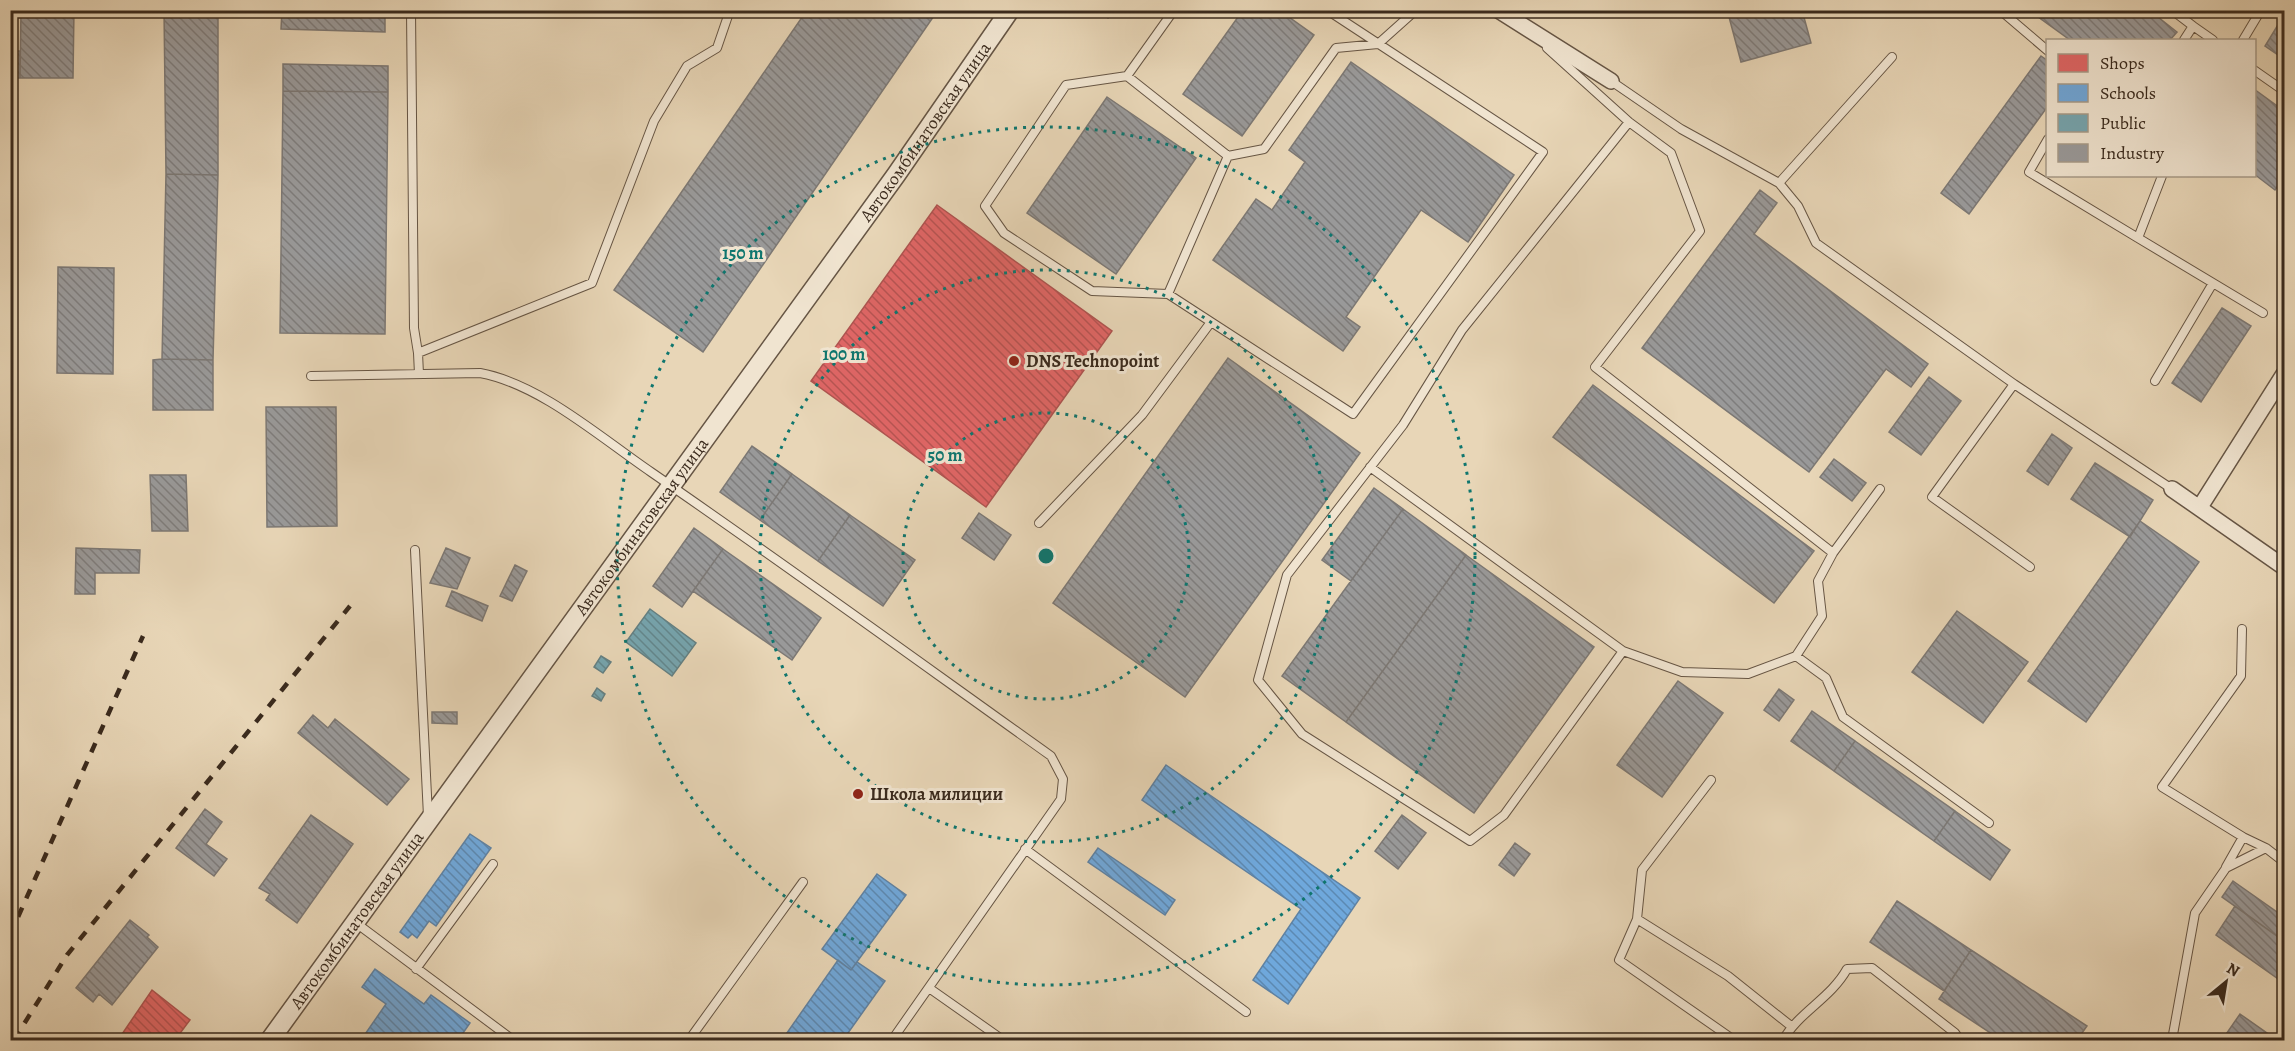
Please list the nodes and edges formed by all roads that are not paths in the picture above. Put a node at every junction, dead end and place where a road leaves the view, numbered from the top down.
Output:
1 (411, 10) edge
2 (730, 10) edge
3 (1010, 10) edge
4 (1173, 10) edge
5 (1327, 10) edge
6 (1416, 10) edge
7 (1498, 10) edge
8 (2000, 10) edge
9 (2172, 10) edge
10 (2261, 10) edge
11 (2193, 26) junction
12 (1524, 27) junction
13 (2185, 39) edge
14 (2212, 39) edge
15 (2244, 39) edge
16 (1378, 44) junction
17 (2046, 49) edge
18 (1892, 57) dead end
19 (2256, 71) edge
20 (1127, 76) junction
21 (1611, 81) joint
22 (2284, 91) edge
23 (1629, 122) junction
24 (2046, 142) edge
25 (1228, 156) junction
26 (2162, 177) edge
27 (1779, 183) junction
28 (2139, 238) junction
29 (2213, 283) junction
30 (1168, 294) junction
31 (2263, 313) dead end
32 (1211, 322) junction
33 (418, 353) junction
34 (419, 374) junction
35 (2284, 374) edge
36 (311, 376) dead end
37 (2155, 381) dead end
38 (2014, 384) junction
39 (1370, 467) junction
40 (670, 485) junction
41 (1880, 489) dead end
42 (2172, 489) joint
43 (2200, 507) junction
44 (1039, 523) dead end
45 (415, 550) dead end
46 (1833, 553) junction
47 (2030, 567) dead end
48 (2284, 567) edge
49 (10, 596) edge
50 (2241, 629) dead end
51 (1623, 651) junction
52 (1796, 656) junction
53 (10, 744) edge
54 (1711, 780) dead end
55 (428, 823) junction
56 (1989, 823) dead end
57 (2242, 837) junction
58 (2266, 848) junction
59 (1025, 849) junction
60 (2284, 862) edge
61 (493, 864) dead end
62 (2226, 868) junction
63 (802, 882) dead end
64 (1637, 919) junction
65 (356, 923) junction
66 (416, 969) junction
67 (929, 988) junction
68 (1246, 1012) dead end
69 (1791, 1026) junction
70 (270, 1041) edge
71 (513, 1041) edge
72 (689, 1041) edge
73 (892, 1041) edge
74 (1003, 1041) edge
75 (1734, 1041) edge
76 (1783, 1041) edge
77 (1960, 1041) edge
78 (2172, 1041) edge

1 - 33 lane
2 - 33 lane
3 - 40 street, Автокомбинатовская улица
4 - 20 lane
5 - 16 lane
6 - 16 lane
7 - 12 street
8 - 17 lane
9 - 11 lane
10 - 15 lane
11 - 13 lane
11 - 14 lane
12 - 21 street
12 - 23 lane
16 - 25 lane
16 - 32 lane
18 - 27 lane
19 - 22 lane
20 - 25 lane
20 - 30 lane
21 - 27 lane
23 - 39 lane
23 - 46 lane
24 - 28 lane
25 - 30 lane
26 - 28 lane
27 - 38 lane
28 - 29 lane
29 - 31 lane
29 - 37 lane
30 - 32 lane
32 - 44 lane
33 - 34 lane
34 - 36 lane
34 - 40 lane
35 - 43 street
38 - 42 lane
38 - 47 lane
39 - 51 lane
39 - 51 lane
40 - 55 street, Автокомбинатовская улица
40 - 59 lane
41 - 46 lane
42 - 43 street
43 - 48 street
45 - 55 lane
46 - 52 lane
49 - 53 lane
50 - 57 lane
51 - 52 lane
52 - 56 lane
54 - 64 lane
55 - 65 street, Автокомбинатовская улица
57 - 58 lane
57 - 62 lane
58 - 60 lane
58 - 62 lane
59 - 67 lane
59 - 68 lane
61 - 66 lane
62 - 78 lane
63 - 72 lane
64 - 69 lane
64 - 75 lane
65 - 66 lane
65 - 70 street, Автокомбинатовская улица
66 - 71 lane
67 - 73 lane
67 - 74 lane
69 - 76 lane
69 - 77 lane

